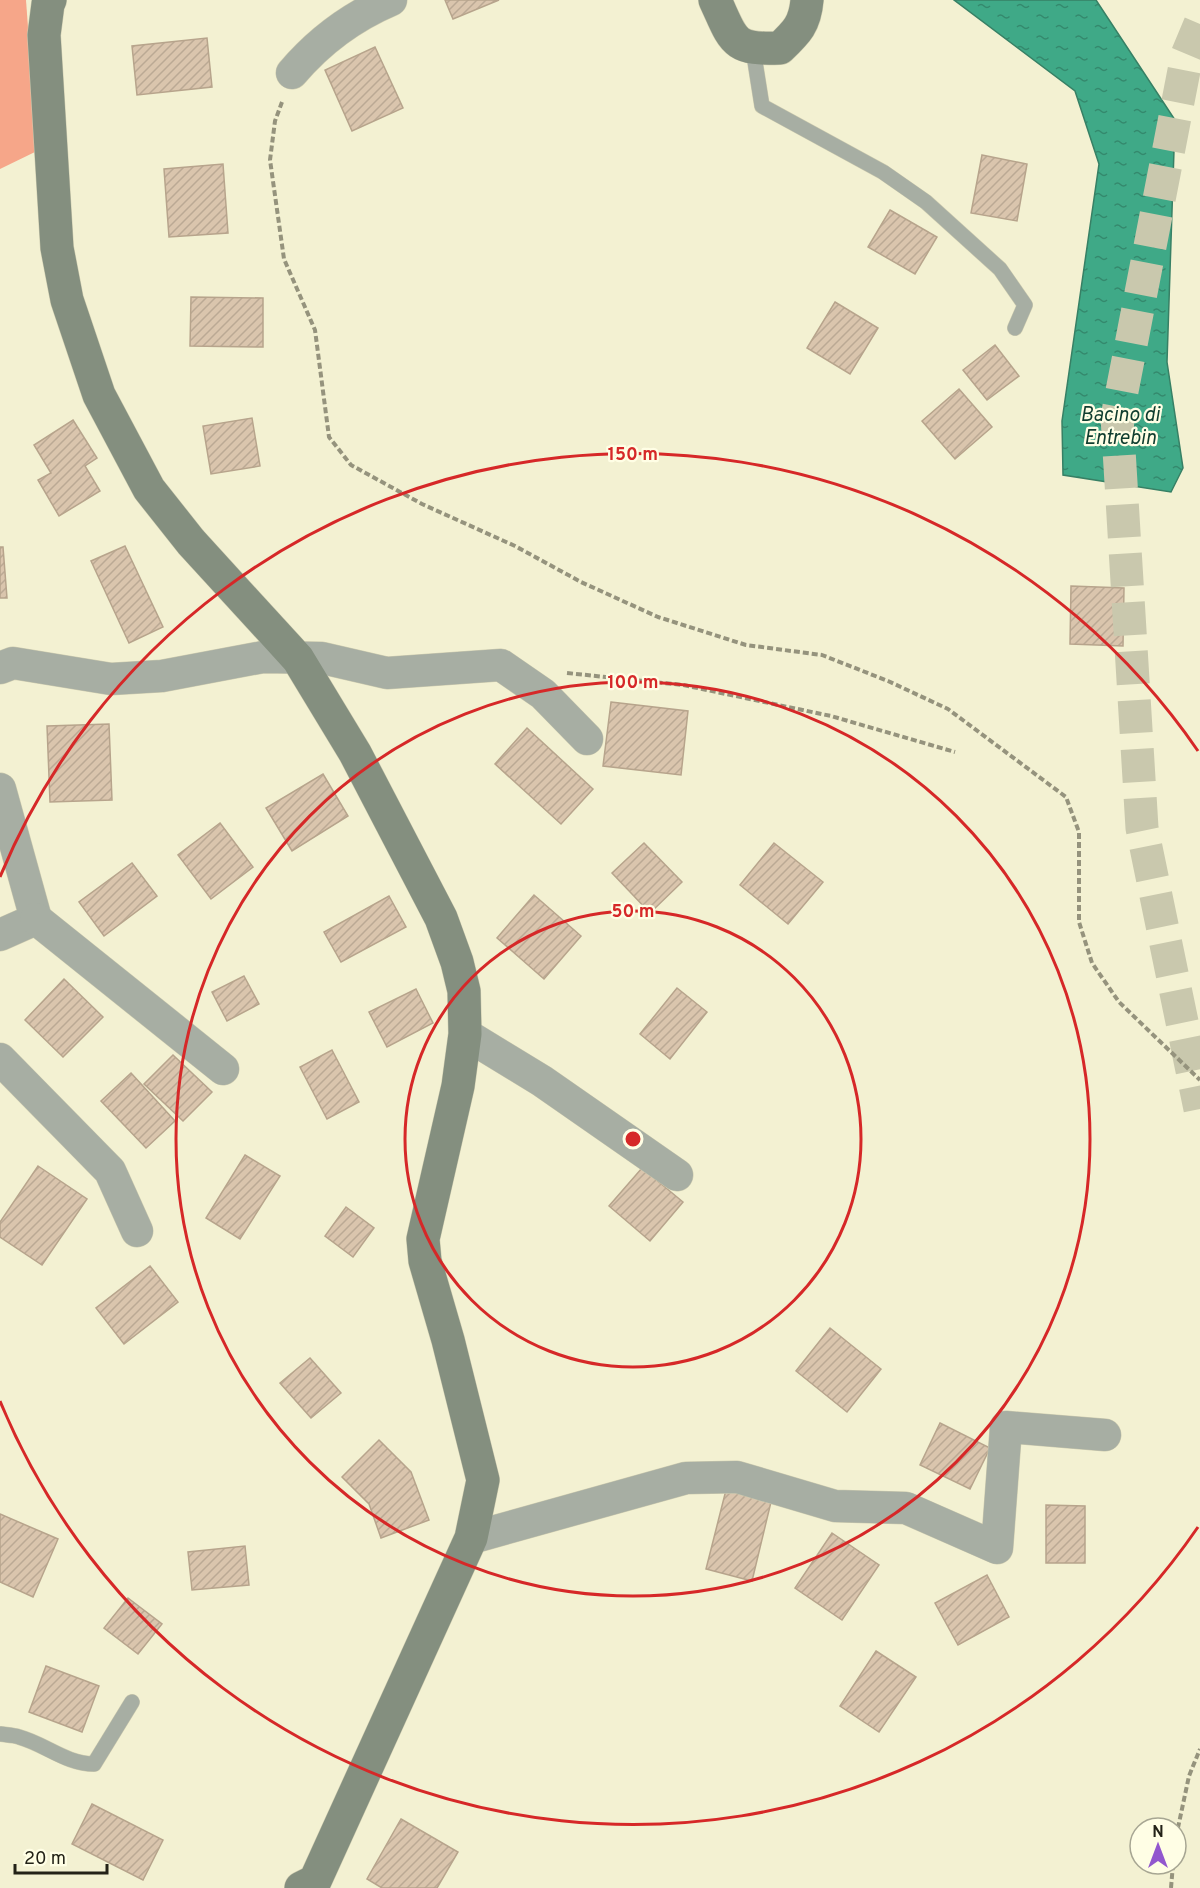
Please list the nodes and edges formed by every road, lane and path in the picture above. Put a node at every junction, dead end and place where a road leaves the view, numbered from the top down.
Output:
1 (50, 0) edge
2 (391, 0) edge
3 (715, 0) edge
4 (807, 0) edge
5 (753, 49) junction
6 (292, 73) joint
7 (1015, 328) dead end
8 (298, 659) junction
9 (0, 668) edge
10 (558, 672) dead end
11 (587, 739) dead end
12 (955, 752) dead end
13 (0, 789) edge
14 (36, 919) junction
15 (0, 935) edge
16 (465, 1034) junction
17 (0, 1059) edge
18 (223, 1069) dead end
19 (1200, 1080) edge
20 (677, 1175) dead end
21 (137, 1231) dead end
22 (1105, 1435) dead end
23 (471, 1538) junction
24 (132, 1702) dead end
25 (0, 1734) edge
26 (1200, 1749) edge
27 (1180, 1816) edge
28 (301, 1888) edge

1 - 8 street
2 - 6 street
3 - 5 street
4 - 5 street
5 - 7 lane
6 - 19 path
8 - 9 street
8 - 11 street
8 - 16 street
10 - 12 path
13 - 14 street
14 - 15 street
14 - 18 street
16 - 20 street
16 - 23 street
17 - 21 street
22 - 23 street
23 - 28 street
24 - 25 lane
26 - 27 path

